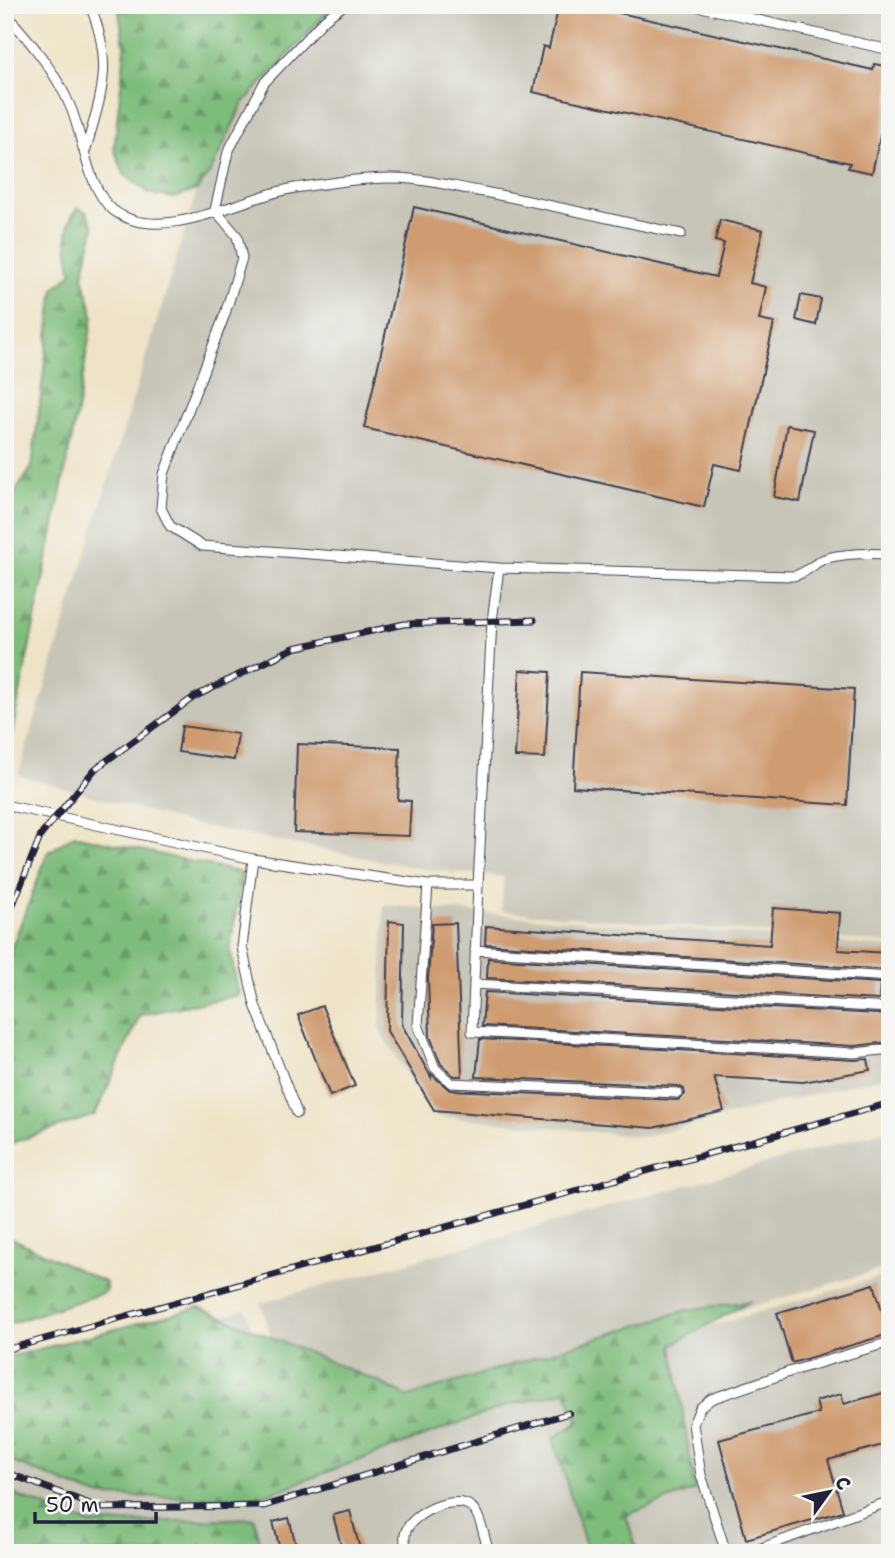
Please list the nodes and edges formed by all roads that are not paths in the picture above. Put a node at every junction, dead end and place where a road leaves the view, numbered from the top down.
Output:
1 (90, 5) edge
2 (344, 5) edge
3 (692, 5) edge
4 (5, 13) edge
5 (890, 50) edge
6 (85, 152) junction
7 (215, 210) junction
8 (681, 234) dead end
9 (890, 554) edge
10 (499, 568) junction
11 (5, 805) edge
12 (253, 859) junction
13 (428, 885) junction
14 (478, 885) junction
15 (475, 950) junction
16 (890, 977) edge
17 (474, 984) junction
18 (890, 1007) edge
19 (890, 1049) edge
20 (678, 1093) dead end
21 (297, 1114) dead end
22 (890, 1342) edge
23 (890, 1501) edge
24 (408, 1553) edge
25 (489, 1553) edge
26 (736, 1553) edge
27 (748, 1553) edge

1 - 6 lane
2 - 7 lane
3 - 5 lane
4 - 6 lane
6 - 7 lane
7 - 8 lane
7 - 10 lane
9 - 10 lane
10 - 14 lane
11 - 12 lane
12 - 13 lane
12 - 21 lane
13 - 14 lane
13 - 20 lane
14 - 15 lane
15 - 16 lane
15 - 17 lane
17 - 18 lane
17 - 19 lane
22 - 26 lane
23 - 27 lane
24 - 25 lane

